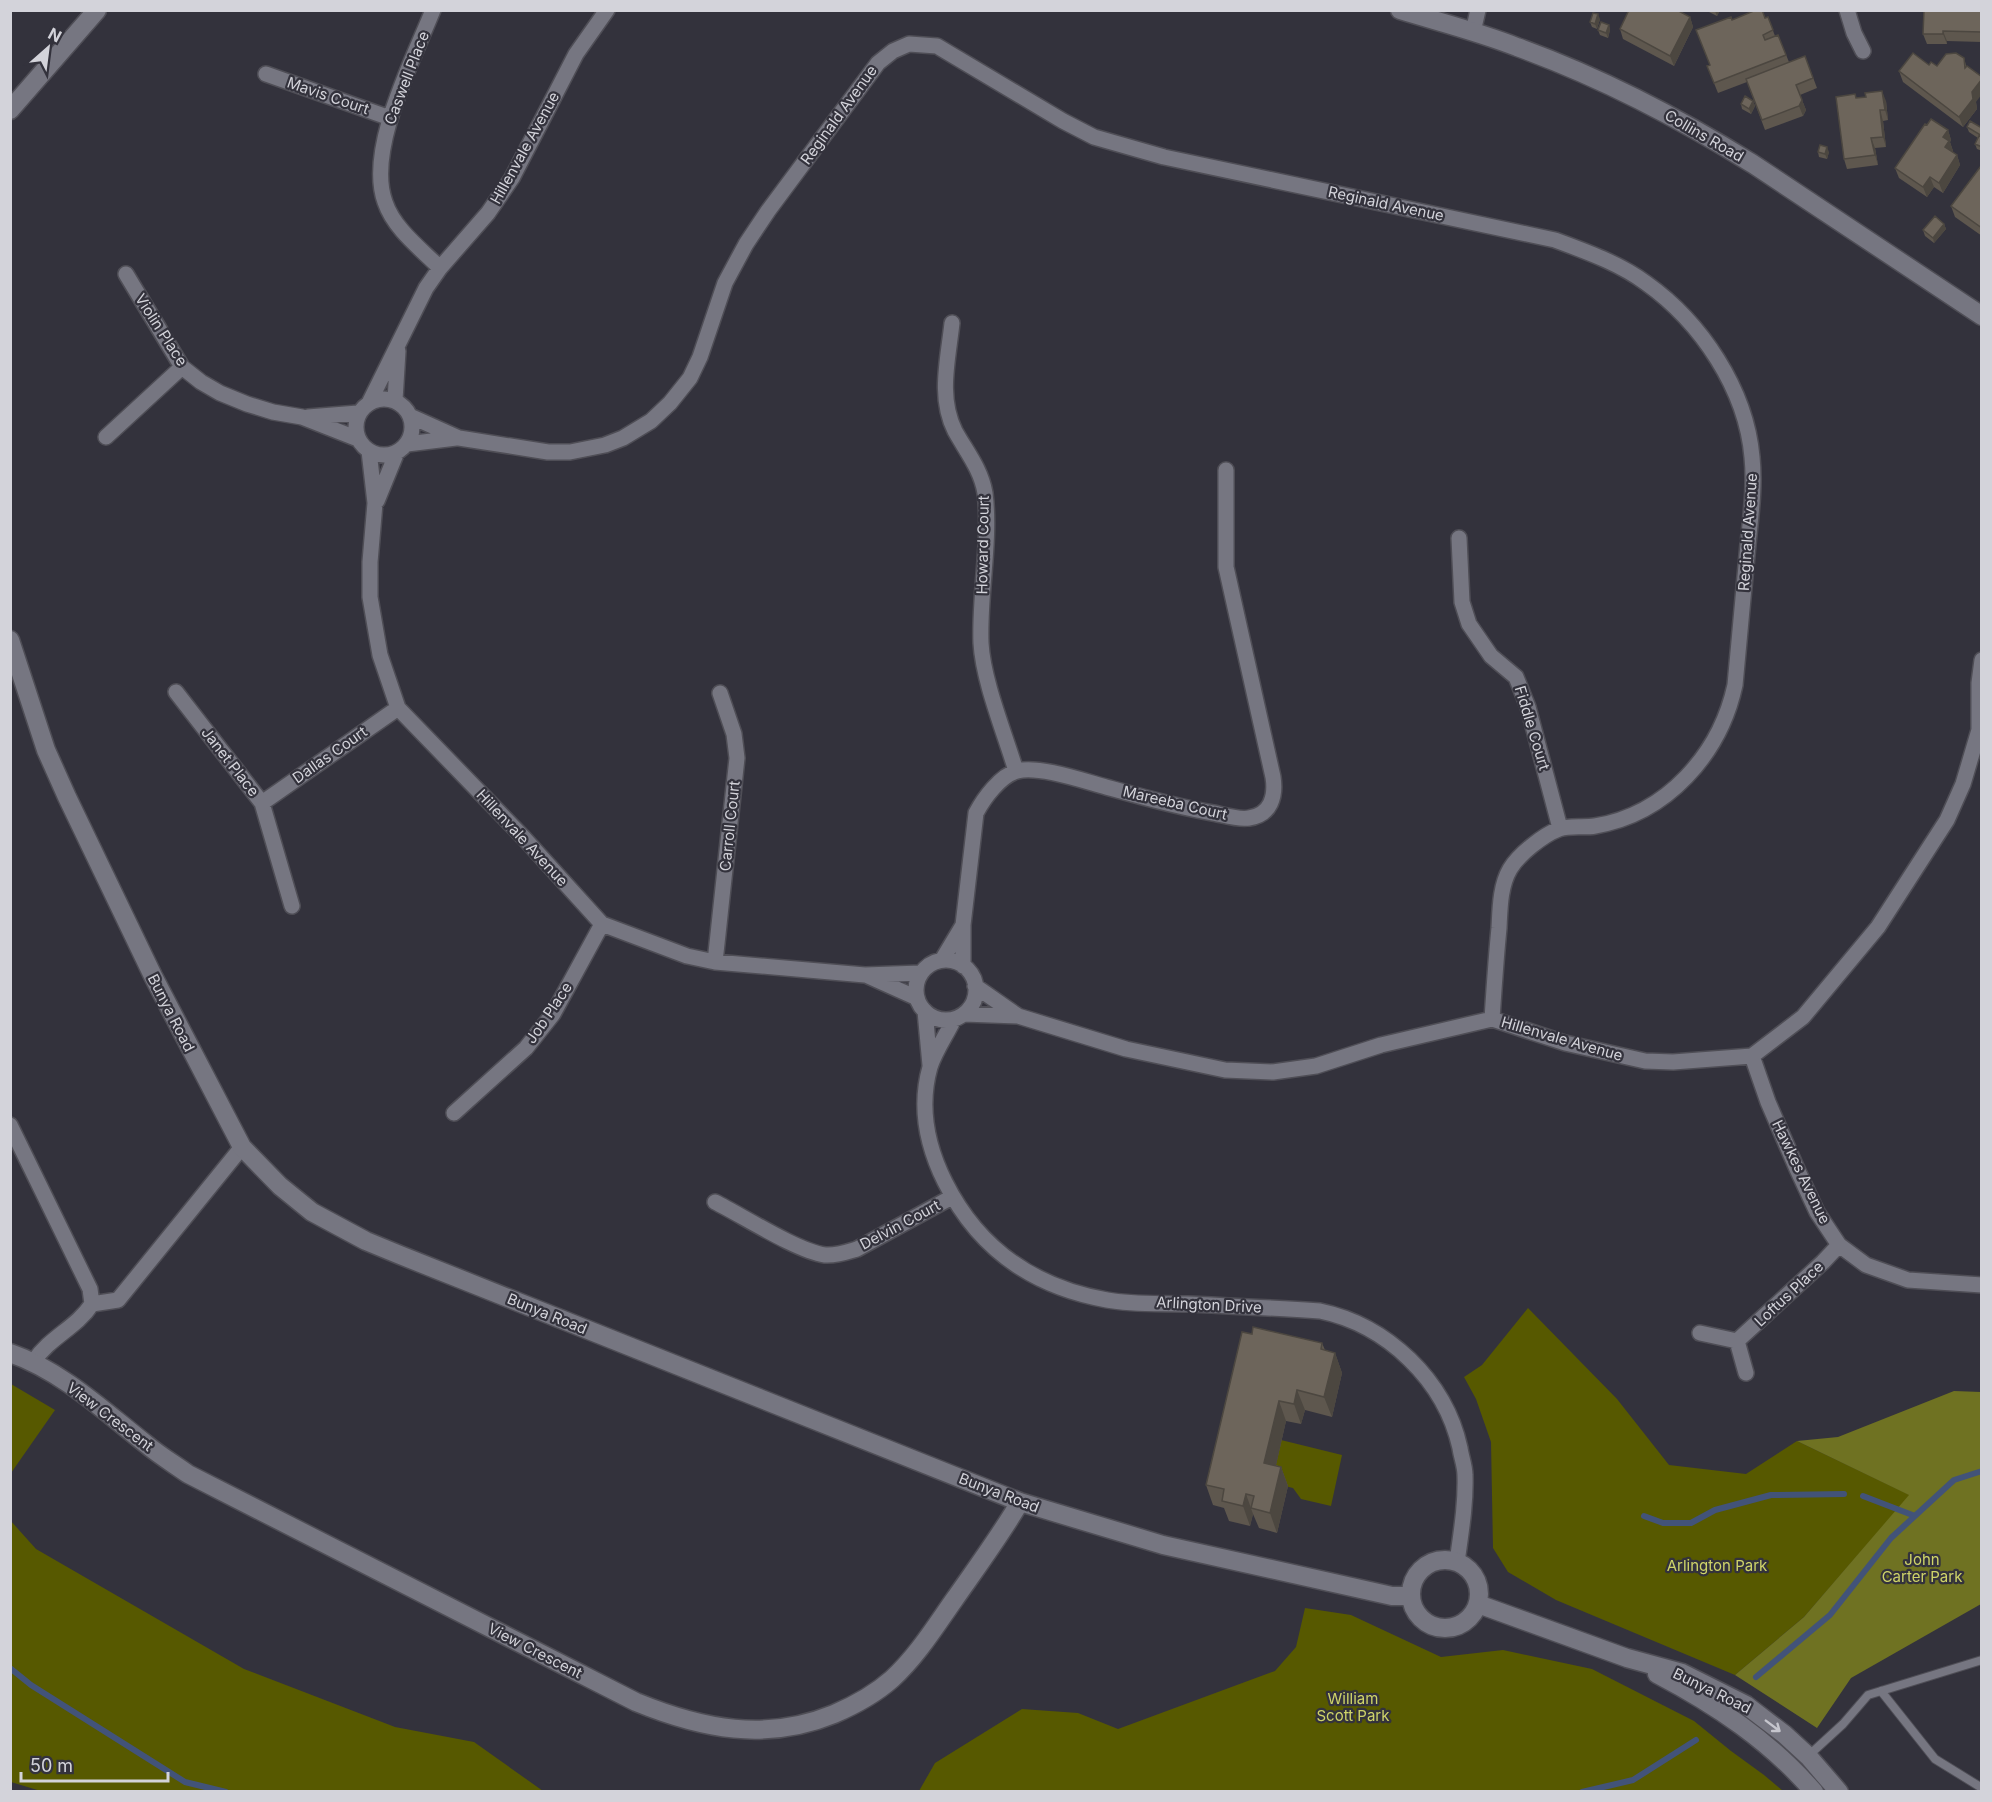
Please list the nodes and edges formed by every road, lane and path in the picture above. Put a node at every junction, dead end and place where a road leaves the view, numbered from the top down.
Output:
1 (97, 10) edge
2 (433, 10) edge
3 (607, 10) edge
4 (1400, 10) edge
5 (1478, 10) edge
6 (1847, 10) edge
7 (1473, 32) junction
8 (1863, 51) dead end
9 (266, 75) dead end
10 (10, 110) edge
11 (390, 118) junction
12 (440, 268) junction
13 (126, 274) dead end
14 (1982, 316) edge
15 (952, 324) dead end
16 (399, 342) junction
17 (182, 367) junction
18 (395, 400) junction
19 (370, 401) junction
20 (358, 413) junction
21 (410, 416) junction
22 (302, 417) junction
23 (106, 437) dead end
24 (459, 438) junction
25 (358, 439) junction
26 (402, 448) junction
27 (369, 452) junction
28 (1226, 470) dead end
29 (375, 503) junction
30 (1459, 538) dead end
31 (10, 639) edge
32 (1982, 660) edge
33 (176, 692) dead end
34 (720, 693) dead end
35 (398, 708) junction
36 (1016, 771) junction
37 (262, 803) junction
38 (1560, 828) junction
39 (292, 906) dead end
40 (602, 924) junction
41 (963, 925) junction
42 (942, 960) junction
43 (715, 962) junction
44 (963, 966) junction
45 (921, 973) junction
46 (865, 975) junction
47 (975, 986) junction
48 (921, 1005) junction
49 (959, 1016) junction
50 (1018, 1016) junction
51 (1492, 1019) junction
52 (1752, 1056) junction
53 (930, 1065) junction
54 (454, 1113) dead end
55 (10, 1125) edge
56 (242, 1147) junction
57 (952, 1197) junction
58 (715, 1202) dead end
59 (1839, 1245) junction
60 (1982, 1285) edge
61 (92, 1304) junction
62 (1700, 1333) dead end
63 (1737, 1341) junction
64 (10, 1353) edge
65 (34, 1361) junction
66 (1746, 1373) dead end
67 (1020, 1502) junction
68 (1457, 1562) junction
69 (1410, 1596) junction
70 (1478, 1604) junction
71 (1627, 1658) junction
72 (1982, 1659) edge
73 (1881, 1691) junction
74 (1808, 1756) junction
75 (1796, 1770) junction
76 (1982, 1788) edge
77 (1814, 1791) edge
78 (1839, 1791) edge

1 - 10 street
2 - 11 street, Caswell Place
3 - 12 street, Hillenvale Avenue
4 - 7 street, Collins Road
5 - 7 street
6 - 8 street
7 - 14 street, Collins Road
9 - 11 street, Mavis Court
11 - 12 street, Caswell Place
12 - 16 street, Hillenvale Avenue
13 - 17 street, Violin Place
15 - 36 street, Howard Court
16 - 18 street, Hillenvale Avenue
16 - 19 street, Hillenvale Avenue
17 - 22 street, Violin Place
17 - 23 street
18 - 19 street
18 - 21 street
19 - 20 street
20 - 22 street, Violin Place
20 - 25 street
21 - 24 street, Reginald Avenue
21 - 26 street
22 - 25 street, Violin Place
24 - 26 street, Reginald Avenue
24 - 38 street, Reginald Avenue
25 - 27 street
26 - 27 street
26 - 29 street, Hillenvale Avenue
27 - 29 street, Hillenvale Avenue
28 - 36 street, Mareeba Court
29 - 35 street, Hillenvale Avenue
30 - 38 street, Fiddle Court
31 - 56 street, Bunya Road
32 - 52 street
33 - 37 street, Janet Place
34 - 43 street, Carroll Court
35 - 37 street, Dallas Court
35 - 40 street, Hillenvale Avenue
36 - 41 street
37 - 39 street, Janet Place
38 - 51 street
40 - 43 street, Hillenvale Avenue
40 - 54 street, Job Place
41 - 42 street
41 - 44 street
42 - 44 street
42 - 45 street
43 - 46 street, Hillenvale Avenue
44 - 47 street
45 - 46 street, Hillenvale Avenue
45 - 48 street
46 - 48 street, Hillenvale Avenue
47 - 49 street
47 - 50 street, Hillenvale Avenue
48 - 49 street
48 - 53 street, Arlington Drive
49 - 50 street, Hillenvale Avenue
49 - 53 street, Arlington Drive
50 - 51 street, Hillenvale Avenue
51 - 52 street, Hillenvale Avenue
52 - 59 street, Hawkes Avenue
53 - 57 street, Arlington Drive
55 - 61 street
56 - 61 street
56 - 67 street, Bunya Road
57 - 58 street, Delvin Court
57 - 68 street, Arlington Drive
59 - 60 street, Hawkes Avenue
59 - 63 street, Loftus Place
61 - 65 street
62 - 63 street
63 - 66 street
64 - 65 street, View Crescent
65 - 67 street, View Crescent
67 - 69 street, Bunya Road
68 - 69 street
68 - 70 street
69 - 70 street
70 - 71 street, Bunya Road
71 -> 74 street, Bunya Road
71 - 75 street, Bunya Road
72 - 73 lane
73 - 74 lane
73 - 76 lane
74 - 75 lane
74 - 78 street, Bunya Road
75 - 77 street, Bunya Road

